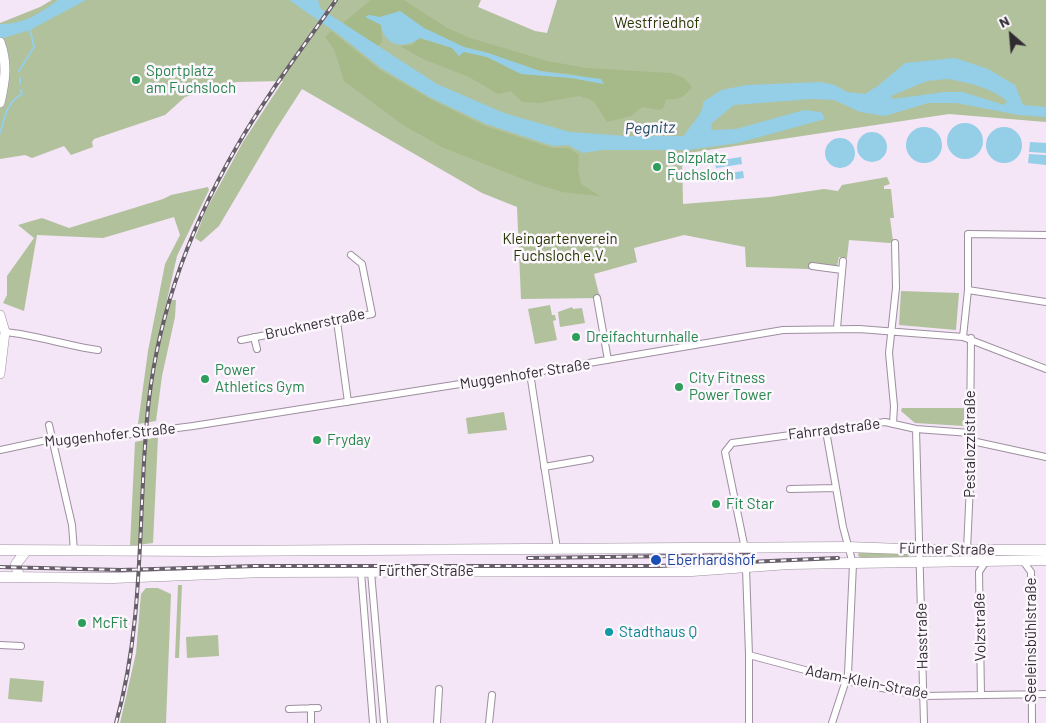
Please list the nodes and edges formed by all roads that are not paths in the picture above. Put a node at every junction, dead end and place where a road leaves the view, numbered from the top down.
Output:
1 (0, 43) edge
2 (0, 75) edge
3 (0, 103) edge
4 (1046, 234) edge
5 (895, 243) dead end
6 (351, 255) dead end
7 (843, 261) dead end
8 (812, 266) dead end
9 (842, 270) junction
10 (968, 290) junction
11 (597, 298) dead end
12 (1046, 302) edge
13 (0, 315) edge
14 (337, 321) junction
15 (837, 328) junction
16 (890, 330) junction
17 (5, 332) junction
18 (254, 337) junction
19 (963, 337) junction
20 (971, 338) junction
21 (241, 340) dead end
22 (257, 349) dead end
23 (98, 350) dead end
24 (608, 360) junction
25 (0, 362) edge
26 (1046, 369) edge
27 (0, 374) edge
28 (530, 374) junction
29 (348, 402) junction
30 (893, 424) junction
31 (49, 425) dead end
32 (916, 429) junction
33 (826, 431) junction
34 (970, 432) junction
35 (54, 440) junction
36 (972, 441) junction
37 (0, 450) edge
38 (1046, 457) edge
39 (590, 459) dead end
40 (544, 467) junction
41 (835, 488) junction
42 (790, 489) dead end
43 (848, 547) junction
44 (557, 549) junction
45 (745, 549) junction
46 (0, 550) edge
47 (919, 550) junction
48 (967, 550) junction
49 (1046, 550) edge
50 (26, 551) junction
51 (74, 551) junction
52 (1046, 560) edge
53 (986, 561) junction
54 (1022, 561) junction
55 (919, 562) junction
56 (853, 564) junction
57 (746, 568) junction
58 (366, 572) junction
59 (0, 577) edge
60 (19, 577) junction
61 (371, 585) junction
62 (362, 586) junction
63 (375, 636) junction
64 (364, 637) junction
65 (0, 644) edge
66 (21, 646) dead end
67 (749, 655) junction
68 (846, 681) junction
69 (438, 689) dead end
70 (1030, 694) junction
71 (1046, 694) edge
72 (492, 695) dead end
73 (981, 695) junction
74 (923, 696) junction
75 (311, 708) junction
76 (318, 708) dead end
77 (289, 709) dead end
78 (311, 723) edge
79 (373, 723) edge
80 (384, 723) edge
81 (437, 723) edge
82 (489, 723) edge
83 (749, 723) edge
84 (832, 723) edge
85 (924, 723) edge
86 (1032, 723) edge

1 - 2 main road
1 - 3 main road
4 - 10 street
5 - 16 street
6 - 14 street, Brucknerstraße
7 - 9 street
8 - 9 street
9 - 15 street
10 - 12 street
10 - 19 street
11 - 24 street
13 - 17 main road
14 - 18 street, Brucknerstraße
14 - 29 street
15 - 16 street, Muggenhofer Straße
15 - 24 street, Muggenhofer Straße
16 - 19 street, Muggenhofer Straße
16 - 30 street
17 - 23 street
17 - 25 main road
18 - 21 street, Brucknerstraße
18 - 22 street, Brucknerstraße
19 - 20 street, Muggenhofer Straße
20 - 26 street, Muggenhofer Straße
20 - 34 street, Pestalozzistraße
24 - 28 street, Muggenhofer Straße
25 - 27 main road
28 - 29 street, Muggenhofer Straße
28 - 40 street
29 - 35 street, Muggenhofer Straße
30 - 32 street, Fahrradstraße
30 - 33 street, Fahrradstraße
31 - 35 street
32 - 34 street, Fahrradstraße
32 - 47 street, Hasstraße
33 - 41 street
33 - 45 street, Fahrradstraße
34 - 36 street, Pestalozzistraße
35 - 37 street, Muggenhofer Straße
35 - 51 street
36 - 38 street
36 - 48 street, Pestalozzistraße
39 - 40 street
40 - 44 street
41 - 42 street
41 - 43 street
43 - 45 main road, Fürther Straße
43 - 47 main road, Fürther Straße
43 - 56 street
44 - 45 main road, Fürther Straße
44 - 51 main road, Fürther Straße
46 - 50 main road, Fürther Straße
47 - 48 main road, Fürther Straße
47 - 55 street, Hasstraße
48 - 49 main road, Fürther Straße
50 - 51 main road, Fürther Straße
50 - 60 main road
52 - 54 main road, Fürther Straße
53 - 54 main road, Fürther Straße
53 - 55 main road, Fürther Straße
53 - 73 street, Volzstraße
54 - 70 street, Seeleinsbühlstraße
55 - 56 main road, Fürther Straße
55 - 74 street, Hasstraße
56 - 57 main road, Fürther Straße
56 - 68 street
57 - 58 main road, Fürther Straße
57 - 67 street
58 - 60 main road, Fürther Straße
58 - 61 street
58 - 62 street
59 - 60 main road, Fürther Straße
61 - 62 street
61 - 63 street
62 - 64 street
63 - 64 street
63 - 80 street
64 - 79 street
65 - 66 street
67 - 68 street, Adam-Klein-Straße
67 - 83 street
68 - 74 street, Adam-Klein-Straße
68 - 84 street
69 - 81 street
70 - 71 street, Adam-Klein-Straße
70 - 73 street, Adam-Klein-Straße
70 - 86 street, Seeleinsbühlstraße
72 - 82 street
73 - 74 street, Adam-Klein-Straße
74 - 85 street, Hasstraße
75 - 76 street
75 - 77 street
75 - 78 street

